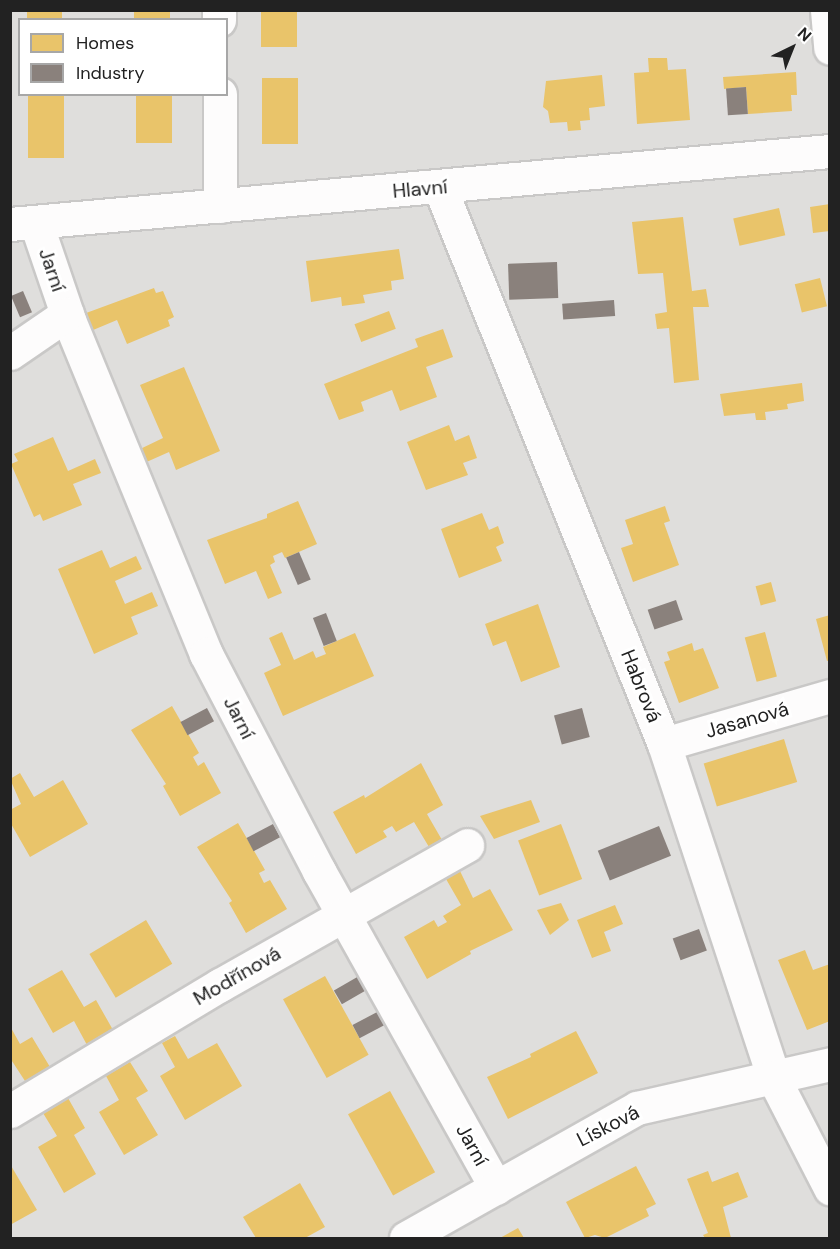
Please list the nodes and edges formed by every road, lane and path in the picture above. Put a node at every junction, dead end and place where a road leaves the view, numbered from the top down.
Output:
1 (827, 10) edge
2 (830, 48) edge
3 (220, 96) edge
4 (830, 151) edge
5 (440, 188) junction
6 (220, 206) junction
7 (23, 224) edge
8 (67, 314) junction
9 (10, 353) edge
10 (830, 696) edge
11 (664, 744) junction
12 (467, 845) dead end
13 (343, 915) junction
14 (830, 1064) edge
15 (774, 1079) junction
16 (10, 1112) edge
17 (496, 1188) junction
18 (830, 1188) edge
19 (406, 1239) edge

1 - 2 street
3 - 6 street
4 - 5 street, Hlavní
5 - 6 street, Hlavní
5 - 11 street, Habrová
6 - 7 street, Hlavní
7 - 8 street, Jarní
8 - 9 street
8 - 13 street, Jarní
10 - 11 street, Jasanová
11 - 15 street, Habrová
12 - 13 street, Modřínová
13 - 16 street, Modřínová
13 - 17 street, Jarní
14 - 15 street, Lísková
15 - 17 street, Lísková
15 - 18 street, Habrová
17 - 19 street, Lísková

